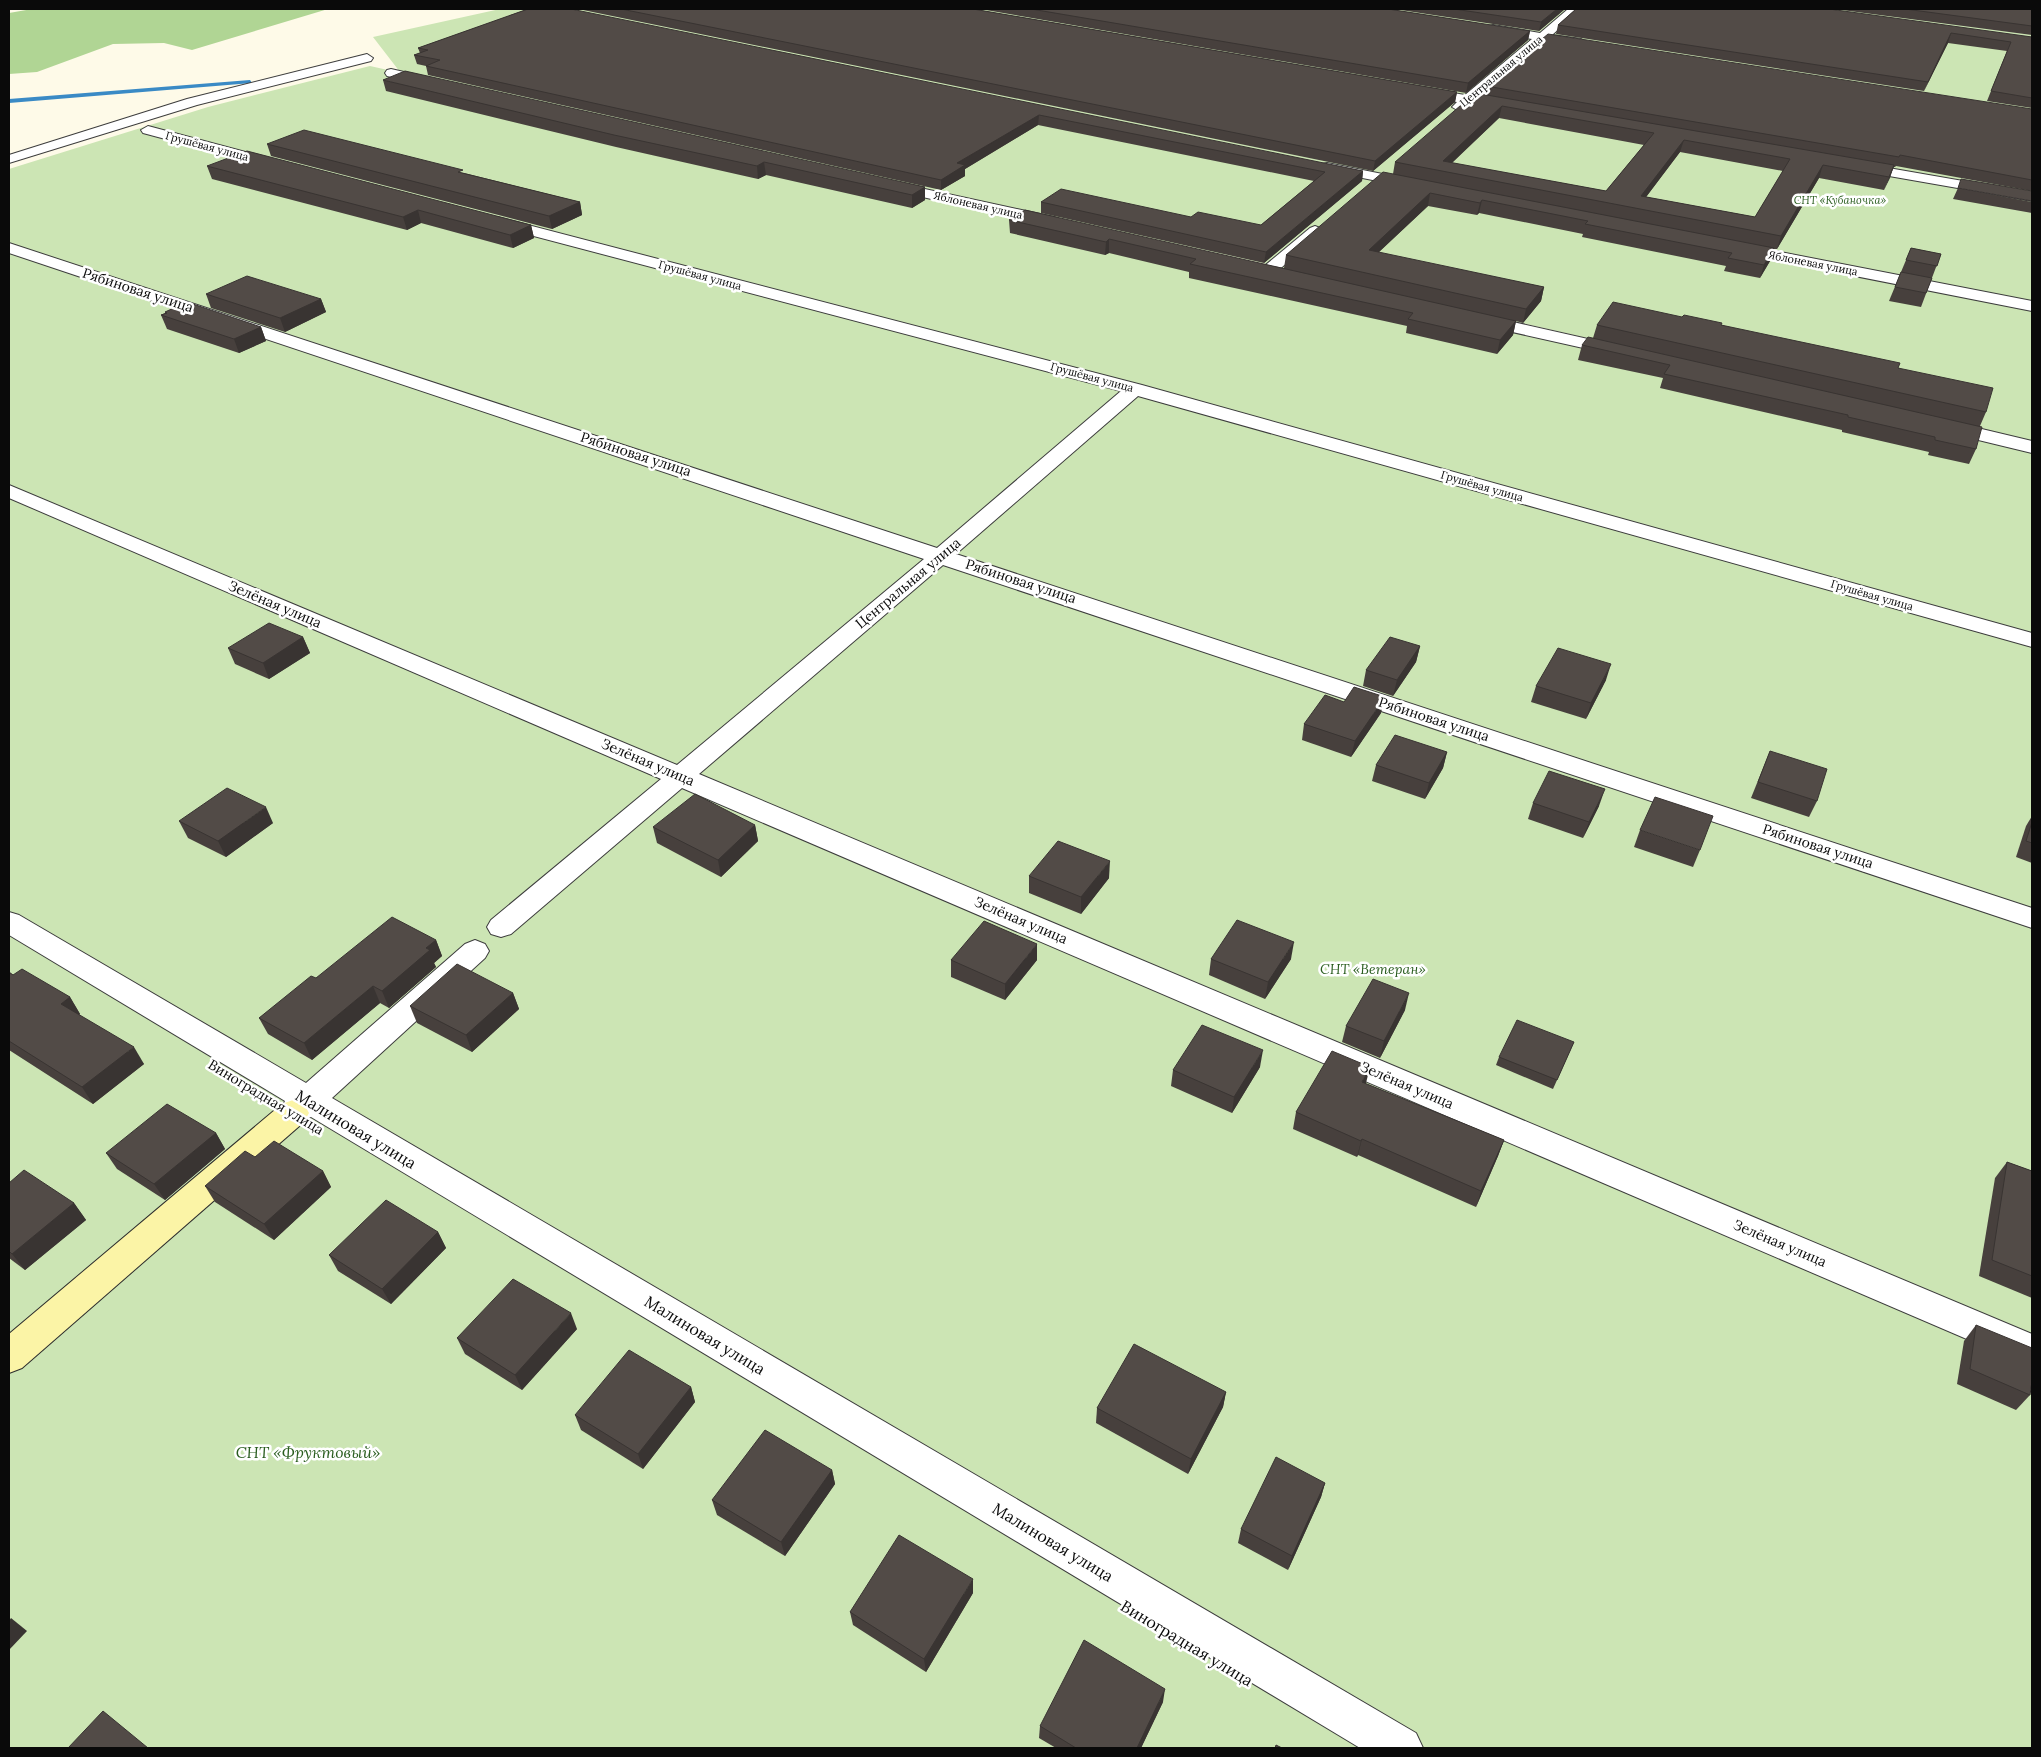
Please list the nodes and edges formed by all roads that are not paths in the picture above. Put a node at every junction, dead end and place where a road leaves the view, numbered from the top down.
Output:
1 (1575, 9) edge
2 (1476, 26) edge
3 (1542, 37) junction
4 (1591, 44) edge
5 (367, 58) dead end
6 (391, 73) dead end
7 (450, 86) edge
8 (1409, 89) edge
9 (1467, 100) junction
10 (1516, 108) edge
11 (1445, 119) edge
12 (148, 130) dead end
13 (9, 159) edge
14 (1311, 164) edge
15 (1837, 164) edge
16 (1394, 165) dead end
17 (291, 168) edge
18 (1379, 178) junction
19 (869, 181) edge
20 (1428, 187) edge
21 (1364, 190) edge
22 (2032, 197) edge
23 (483, 218) edge
24 (1327, 221) edge
25 (1073, 227) edge
26 (1720, 245) edge
27 (9, 248) edge
28 (1249, 266) edge
29 (1268, 271) junction
30 (1288, 275) edge
31 (2032, 306) edge
32 (1462, 315) edge
33 (1636, 355) edge
34 (1135, 389) junction
35 (1926, 422) edge
36 (2032, 447) edge
37 (9, 491) edge
38 (942, 555) junction
39 (2032, 640) edge
40 (680, 776) junction
41 (2032, 918) edge
42 (9, 922) edge
43 (501, 927) dead end
44 (9, 941) edge
45 (475, 951) dead end
46 (301, 1107) junction
47 (525, 1251) dead end
48 (2032, 1350) edge
49 (9, 1356) edge
50 (778, 1401) dead end
51 (1364, 1748) edge
52 (1401, 1748) edge

1 - 3 street, Центральная улица
2 - 3 street
3 - 4 street
3 - 9 street, Центральная улица
5 - 13 street
6 - 7 street
8 - 9 street
9 - 10 street
9 - 11 street, Центральная улица
12 - 17 street, Грушёвая улица
14 - 18 street
15 - 22 street
16 - 18 street
18 - 20 street
18 - 21 street
19 - 25 street, Яблоневая улица
23 - 34 street, Грушёвая улица
24 - 29 street
26 - 31 street, Яблоневая улица
27 - 38 street, Рябиновая улица
28 - 29 street
29 - 30 street
32 - 33 street
34 - 38 street, Центральная улица
34 - 39 street, Грушёвая улица
35 - 36 street
37 - 40 street, Зелёная улица
38 - 40 street, Центральная улица
38 - 41 street, Рябиновая улица
40 - 43 street, Центральная улица
40 - 48 street, Зелёная улица
42 - 46 street, Малиновая улица
44 - 46 street, Виноградная улица
45 - 46 street
46 - 47 street, Виноградная улица
46 - 49 street
46 - 52 street, Малиновая улица
50 - 51 street, Виноградная улица

